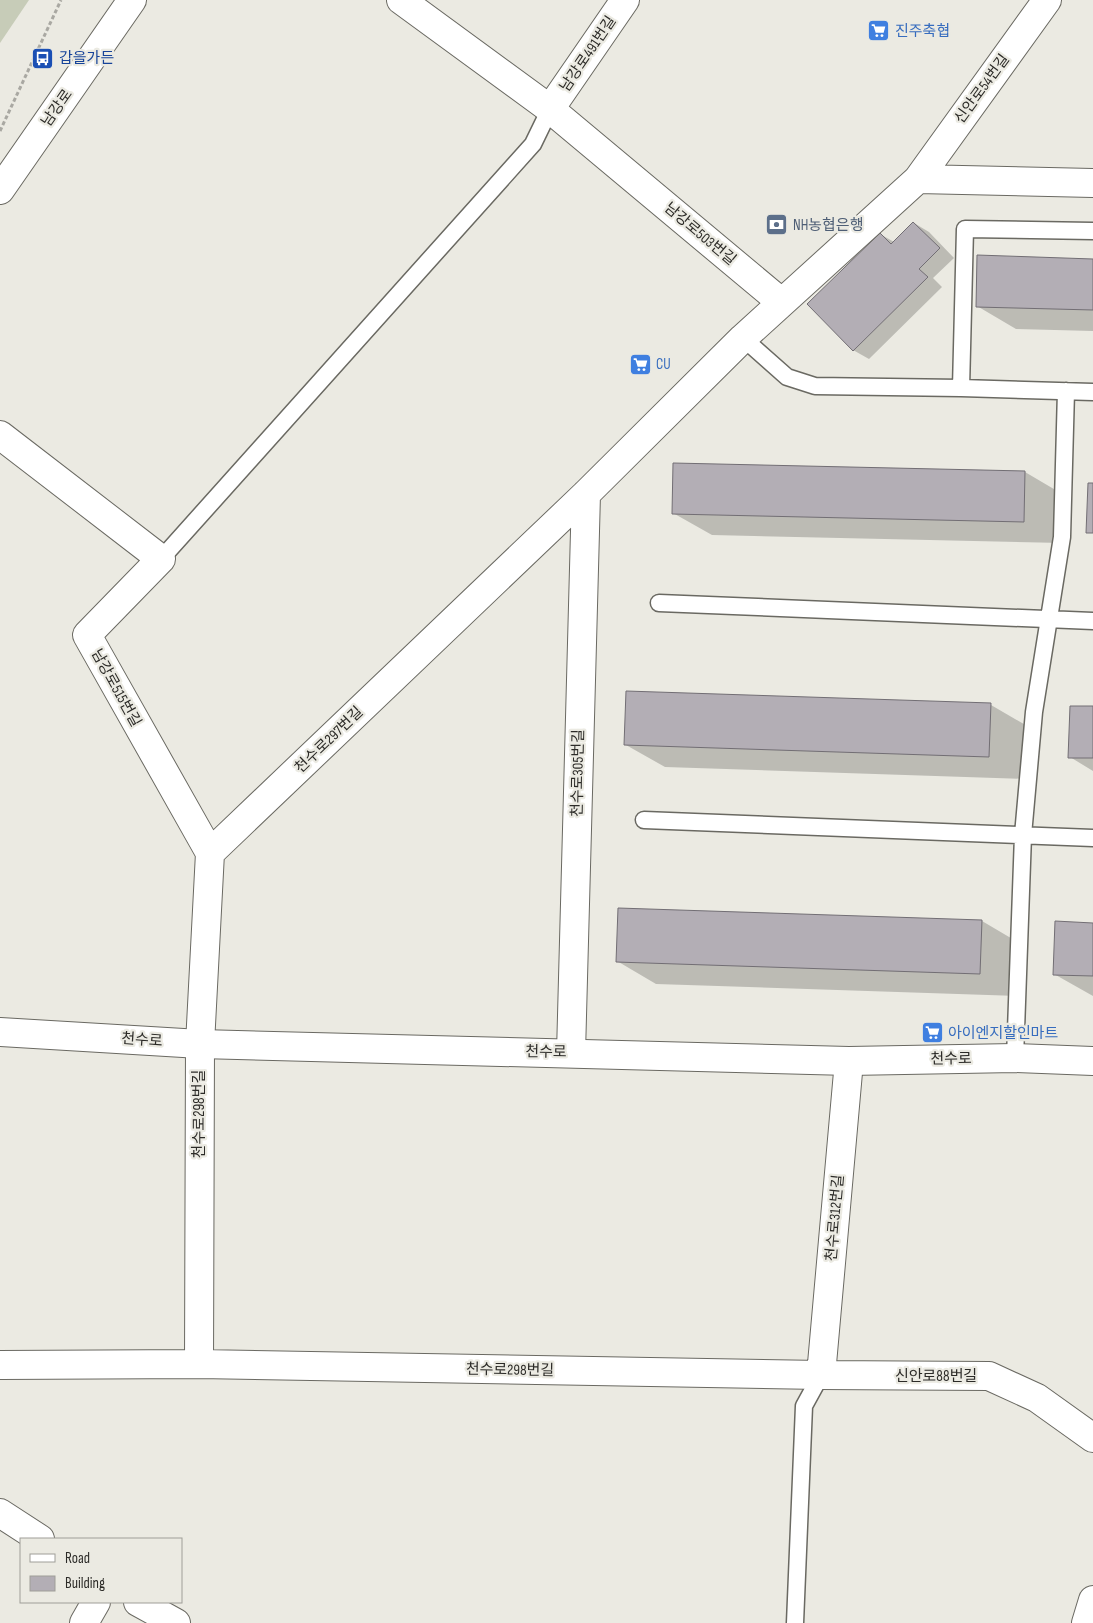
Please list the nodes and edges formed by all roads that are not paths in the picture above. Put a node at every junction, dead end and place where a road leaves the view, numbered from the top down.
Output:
1 (132, 0) edge
2 (401, 0) edge
3 (625, 0) edge
4 (1047, 0) edge
5 (550, 109) junction
6 (918, 179) junction
7 (1093, 183) edge
8 (0, 190) edge
9 (1093, 231) edge
10 (781, 302) junction
11 (743, 338) junction
12 (961, 388) junction
13 (1066, 391) junction
14 (1093, 392) edge
15 (0, 435) edge
16 (586, 494) junction
17 (161, 559) junction
18 (659, 603) dead end
19 (1048, 620) junction
20 (1093, 621) edge
21 (644, 820) dead end
22 (1023, 835) junction
23 (1093, 838) edge
24 (210, 853) junction
25 (0, 1032) edge
26 (200, 1044) junction
27 (571, 1053) junction
28 (1015, 1058) junction
29 (849, 1061) junction
30 (1093, 1061) edge
31 (199, 1364) junction
32 (0, 1365) edge
33 (821, 1375) junction
34 (1093, 1438) edge
35 (0, 1513) edge
36 (38, 1538) edge
37 (1093, 1600) edge
38 (95, 1603) edge
39 (140, 1603) edge
40 (84, 1623) edge
41 (176, 1623) edge
42 (795, 1623) edge
43 (1086, 1623) edge

1 - 8 street, 남강로
2 - 5 street, 남강로503번길
3 - 5 street, 남강로491번길
4 - 6 street, 신안로54번길
5 - 10 street, 남강로503번길
5 - 17 lane
6 - 7 street
6 - 10 street, 신안로54번길
9 - 12 lane
10 - 11 street
11 - 12 lane
11 - 16 street
12 - 13 lane
13 - 14 lane
13 - 19 lane
15 - 17 street
16 - 24 street, 천수로297번길
16 - 27 street, 천수로305번길
17 - 24 street, 남강로515번길
18 - 19 lane
19 - 20 lane
19 - 22 lane
21 - 22 lane
22 - 23 lane
22 - 28 lane
24 - 26 street
25 - 26 street, 천수로
26 - 27 street, 천수로
26 - 31 street, 천수로298번길
27 - 29 street, 천수로
28 - 29 street, 천수로
28 - 30 street, 천수로
29 - 33 street, 천수로312번길
31 - 32 street, 천수로298번길
31 - 33 street, 천수로298번길
33 - 34 street, 신안로88번길
33 - 42 lane
35 - 36 street
37 - 43 street
38 - 40 street
39 - 41 street

